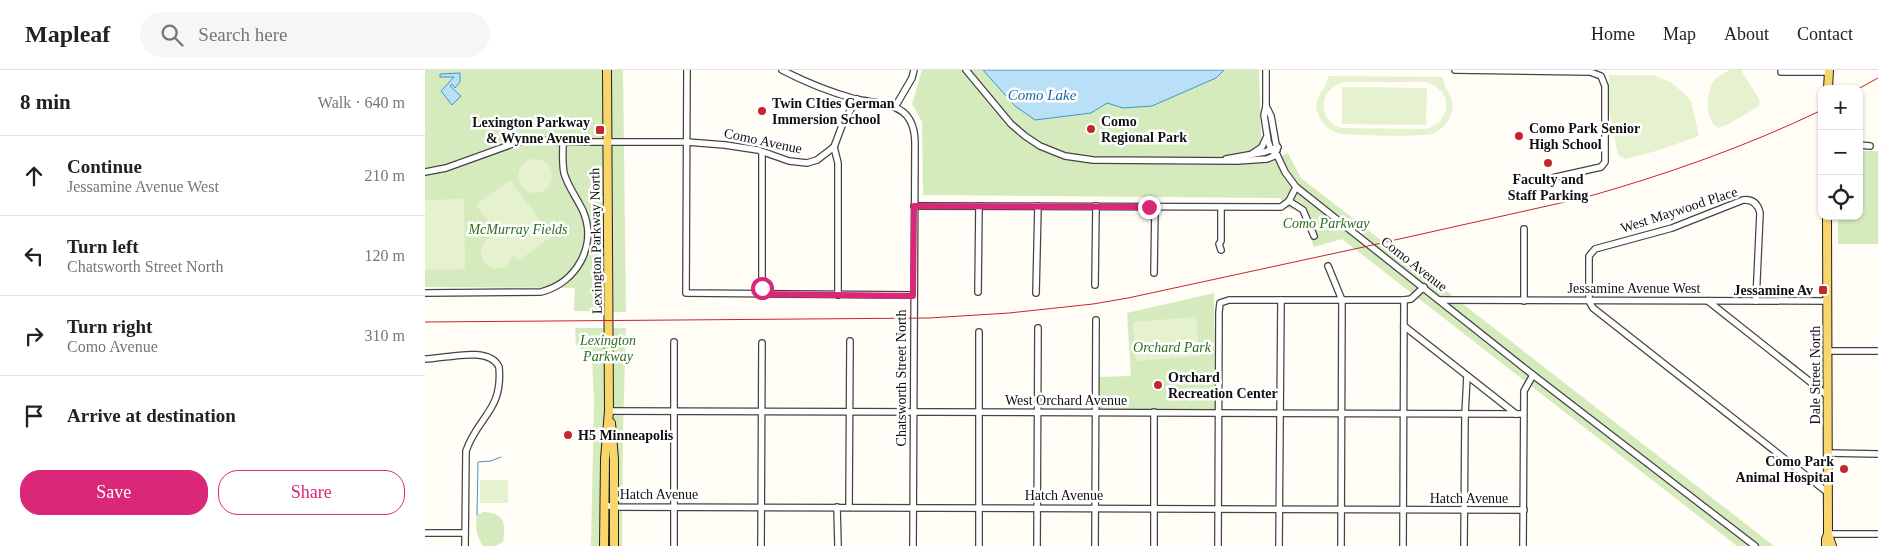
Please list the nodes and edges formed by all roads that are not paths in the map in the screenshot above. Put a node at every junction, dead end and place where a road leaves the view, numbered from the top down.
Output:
1 (607, 70) edge
2 (687, 70) edge
3 (782, 70) edge
4 (914, 70) edge
5 (966, 70) edge
6 (1266, 70) edge
7 (1455, 70) edge
8 (1525, 70) edge
9 (1829, 71) edge
10 (1781, 72) dead end
11 (1828, 85) edge
12 (857, 99) junction
13 (1266, 106) junction
14 (895, 107) junction
15 (1267, 133) junction
16 (563, 142) junction
17 (604, 142) junction
18 (687, 142) junction
19 (1863, 146) edge
20 (1870, 146) dead end
21 (834, 147) junction
22 (762, 152) junction
23 (1274, 152) junction
24 (1250, 154) junction
25 (1221, 160) junction
26 (425, 172) edge
27 (1543, 180) dead end
28 (1296, 187) junction
29 (1289, 201) junction
30 (914, 206) junction
31 (979, 206) junction
32 (1037, 206) junction
33 (1096, 206) junction
34 (1155, 207) junction
35 (1221, 207) junction
36 (1827, 220) edge
37 (1524, 229) dead end
38 (1314, 236) dead end
39 (1221, 250) dead end
40 (1328, 266) dead end
41 (1154, 273) dead end
42 (1095, 285) dead end
43 (1423, 287) junction
44 (978, 292) dead end
45 (425, 293) edge
46 (1036, 293) dead end
47 (762, 294) junction
48 (838, 295) junction
49 (913, 296) junction
50 (1281, 300) junction
51 (1342, 300) junction
52 (1404, 300) junction
53 (1440, 300) junction
54 (1524, 300) junction
55 (1589, 301) junction
56 (1708, 301) junction
57 (1756, 301) junction
58 (1827, 301) junction
59 (1096, 320) dead end
60 (1403, 326) junction
61 (1038, 328) dead end
62 (979, 332) dead end
63 (850, 341) dead end
64 (674, 342) dead end
65 (762, 343) dead end
66 (1828, 351) junction
67 (1878, 351) edge
68 (425, 359) edge
69 (1533, 375) junction
70 (1467, 376) junction
71 (1828, 396) junction
72 (609, 411) junction
73 (762, 411) junction
74 (674, 412) junction
75 (849, 412) junction
76 (914, 412) junction
77 (978, 412) junction
78 (1037, 412) junction
79 (1095, 412) junction
80 (1154, 412) junction
81 (1219, 412) junction
82 (1280, 413) junction
83 (1341, 413) junction
84 (1403, 414) junction
85 (1516, 414) junction
86 (1523, 414) junction
87 (1465, 415) junction
88 (1828, 454) junction
89 (1878, 454) edge
90 (1827, 492) junction
91 (604, 505) junction
92 (614, 507) junction
93 (674, 507) junction
94 (761, 507) junction
95 (837, 508) junction
96 (849, 508) junction
97 (914, 508) junction
98 (979, 508) junction
99 (1037, 508) junction
100 (1095, 508) junction
101 (1154, 508) junction
102 (1219, 508) junction
103 (1279, 508) junction
104 (1341, 509) junction
105 (1403, 510) junction
106 (1465, 510) junction
107 (1524, 510) junction
108 (425, 533) edge
109 (465, 533) junction
110 (1828, 534) junction
111 (1878, 534) edge
112 (465, 546) edge
113 (604, 546) edge
114 (614, 546) edge
115 (674, 546) edge
116 (761, 546) edge
117 (837, 546) edge
118 (913, 546) edge
119 (979, 546) edge
120 (1037, 546) edge
121 (1095, 546) edge
122 (1154, 546) edge
123 (1218, 546) edge
124 (1279, 546) edge
125 (1341, 546) edge
126 (1403, 546) edge
127 (1464, 546) edge
128 (1523, 546) edge
129 (1755, 546) edge
130 (1826, 546) edge
131 (1832, 546) edge

1 - 17 main road, Lexington Parkway North
2 - 18 street
3 - 12 street
4 - 14 street
5 - 25 street
6 - 13 street, Como Avenue
7 - 8 street
8 - 27 street
9 - 10 street
9 - 11 main road
12 - 14 street
12 - 21 street
13 - 15 street, Como Avenue
13 - 23 street
14 - 30 street, Chatsworth Street North
15 - 23 street, Como Avenue
15 - 24 street
16 - 17 street, Como Avenue
16 - 26 street, Como Avenue
16 - 45 street
17 - 18 street, Como Avenue
17 - 72 main road, Lexington Parkway North
18 - 22 street, Como Avenue
18 - 47 street
19 - 20 street
21 - 22 street, Como Avenue
21 - 48 street
22 - 47 street
23 - 24 street
23 - 25 street
23 - 28 street, Como Avenue
24 - 25 street
28 - 29 street
28 - 43 street, Como Avenue
29 - 35 street
29 - 38 street
30 - 31 street
30 - 49 street, Chatsworth Street North
31 - 32 street
31 - 44 street
32 - 33 street
32 - 46 street
33 - 34 street
33 - 42 street
34 - 35 street
34 - 41 street
35 - 39 street
36 - 58 main road, Dale Street North
37 - 54 street
40 - 51 street
43 - 52 street
43 - 53 street, Como Avenue
47 - 48 street
48 - 49 street
49 - 76 street, Chatsworth Street North
50 - 51 street
50 - 81 street
50 - 82 street
51 - 52 street
51 - 83 street
52 - 60 street
53 - 54 street, Jessamine Avenue West
53 - 69 street, Como Avenue
54 - 55 street, Jessamine Avenue West
55 - 56 street, Jessamine Avenue West
55 - 57 street, West Maywood Place
55 - 90 street
56 - 57 street, Jessamine Avenue West
56 - 71 street
57 - 58 street, Jessamine Avenue West
58 - 66 main road, Dale Street North
59 - 79 street
60 - 70 street
60 - 84 street
61 - 78 street
62 - 77 street
63 - 75 street
64 - 74 street
65 - 73 street
66 - 67 street
66 - 71 main road, Dale Street North
68 - 109 street
69 - 86 street
69 - 129 street, Como Avenue
70 - 85 street
70 - 87 street
71 - 88 main road, Dale Street North
72 - 74 street, West Orchard Avenue
72 - 91 main road, Lexington Parkway North
72 - 92 main road, Lexington Parkway North
73 - 74 street, West Orchard Avenue
73 - 75 street, West Orchard Avenue
73 - 94 street
74 - 93 street
75 - 76 street, West Orchard Avenue
75 - 96 street
76 - 77 street, West Orchard Avenue
76 - 97 street, Chatsworth Street North
77 - 78 street, West Orchard Avenue
77 - 98 street
78 - 79 street, West Orchard Avenue
78 - 99 street
79 - 80 street, West Orchard Avenue
79 - 100 street
80 - 81 street, West Orchard Avenue
80 - 101 street
81 - 82 street, West Orchard Avenue
81 - 102 street
82 - 83 street, West Orchard Avenue
82 - 103 street
83 - 84 street, West Orchard Avenue
83 - 104 street
84 - 87 street, West Orchard Avenue
84 - 105 street
85 - 86 street, West Orchard Avenue
85 - 87 street, West Orchard Avenue
86 - 107 street
87 - 106 street
88 - 89 street
88 - 90 main road, Dale Street North
90 - 110 main road, Dale Street North
91 - 92 street, Hatch Avenue
91 - 113 main road, Lexington Parkway North
92 - 93 street, Hatch Avenue
92 - 114 main road, Lexington Parkway North
93 - 94 street, Hatch Avenue
93 - 115 street
94 - 95 street, Hatch Avenue
94 - 116 street
95 - 96 street, Hatch Avenue
95 - 117 street
96 - 97 street, Hatch Avenue
97 - 98 street, Hatch Avenue
97 - 118 street, Chatsworth Street North
98 - 99 street, Hatch Avenue
98 - 119 street
99 - 100 street, Hatch Avenue
99 - 120 street
100 - 101 street, Hatch Avenue
100 - 121 street
101 - 102 street, Hatch Avenue
101 - 122 street
102 - 103 street, Hatch Avenue
102 - 123 street
103 - 104 street, Hatch Avenue
103 - 124 street
104 - 105 street, Hatch Avenue
104 - 125 street
105 - 106 street, Hatch Avenue
105 - 126 street
106 - 107 street, Hatch Avenue
106 - 127 street
107 - 128 street
108 - 109 street
109 - 112 street
110 - 111 street
110 - 130 main road
110 - 131 main road

